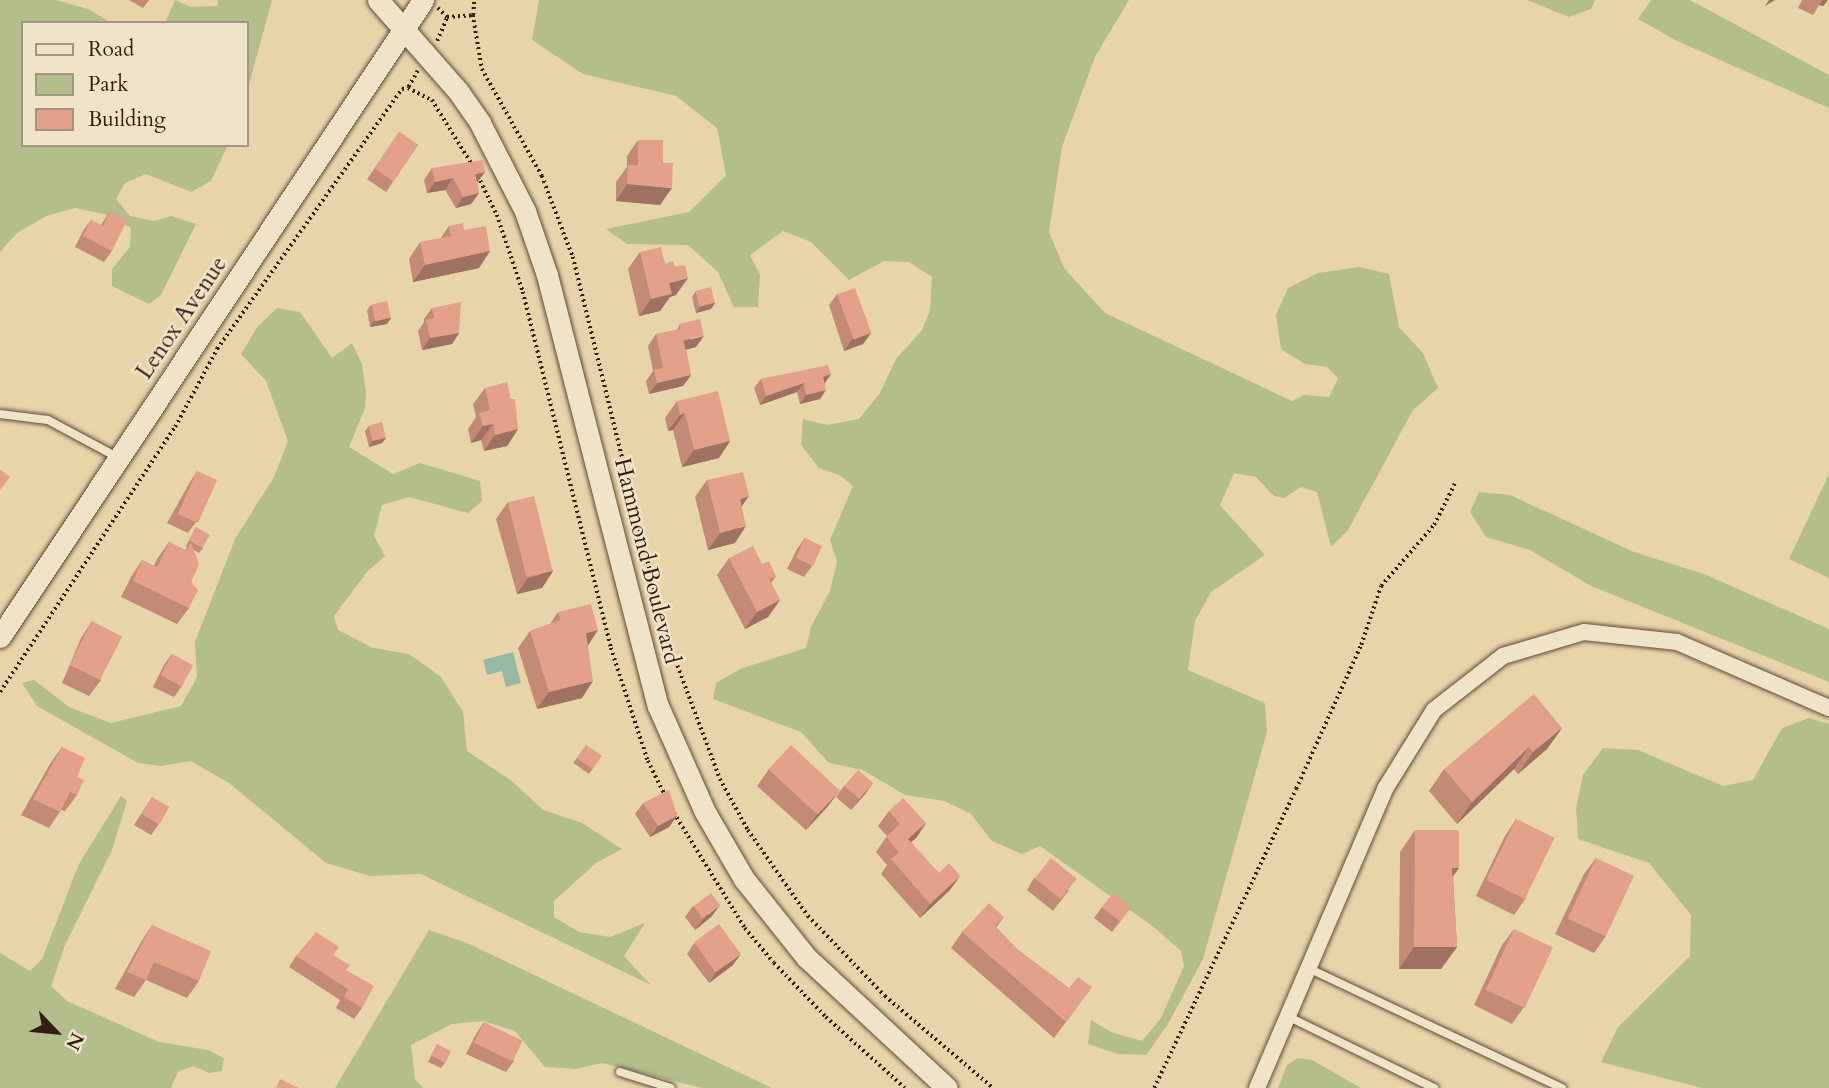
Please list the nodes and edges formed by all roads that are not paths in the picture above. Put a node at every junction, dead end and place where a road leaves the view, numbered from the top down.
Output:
1 (379, 0) edge
2 (424, 0) edge
3 (404, 26) junction
4 (0, 414) edge
5 (119, 458) junction
6 (0, 637) edge
7 (1829, 708) edge
8 (1308, 968) junction
9 (1287, 1016) junction
10 (620, 1072) dead end
11 (671, 1088) edge
12 (947, 1088) edge
13 (1257, 1088) edge
14 (1434, 1088) edge
15 (1562, 1088) edge

1 - 3 street, Hammond Boulevard
2 - 3 street, Lenox Avenue
3 - 5 street, Lenox Avenue
3 - 12 street, Hammond Boulevard
4 - 5 lane
5 - 6 street, Lenox Avenue
7 - 8 street
8 - 9 street
8 - 15 lane
9 - 13 street
9 - 14 lane
10 - 11 lane

